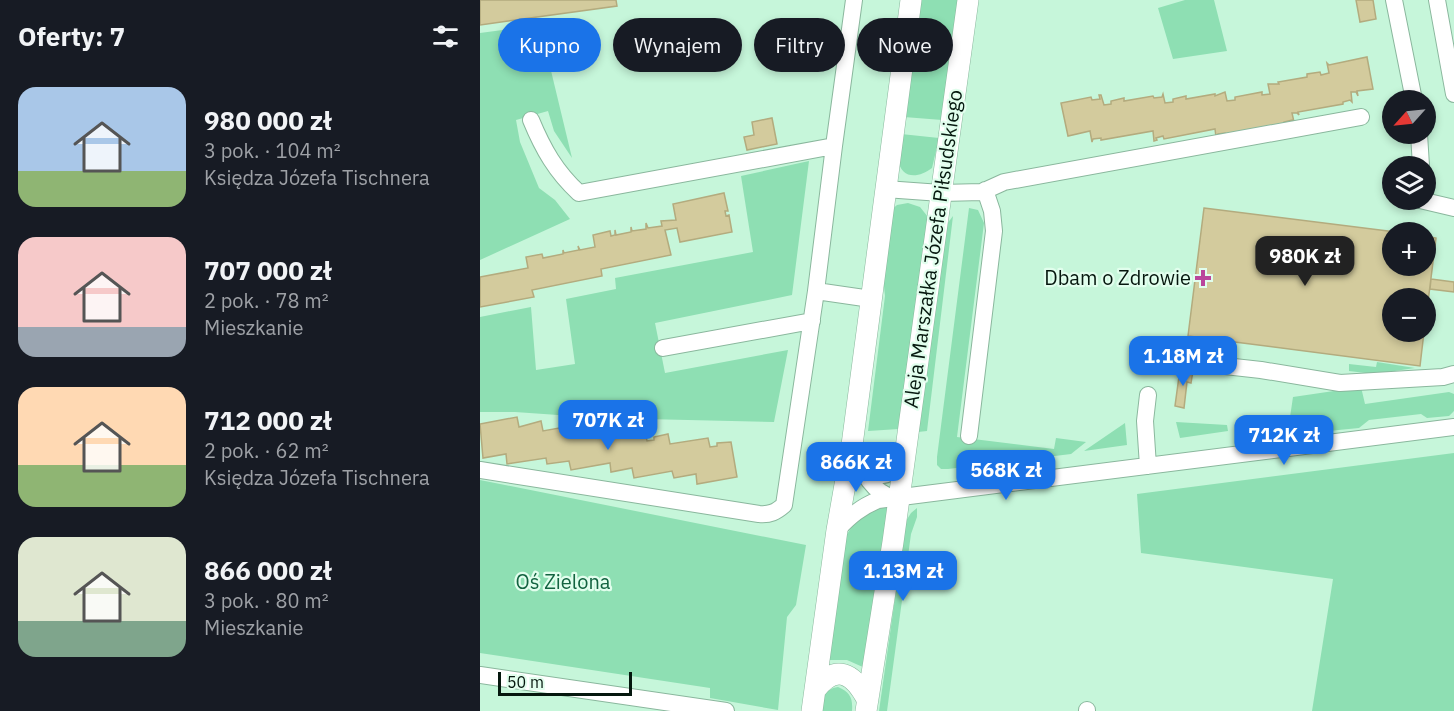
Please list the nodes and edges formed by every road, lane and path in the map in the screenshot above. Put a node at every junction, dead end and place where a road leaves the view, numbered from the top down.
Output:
1 (854, 0) edge
2 (911, 0) edge
3 (968, 0) edge
4 (1395, 0) edge
5 (1437, 0) edge
6 (1412, 90) edge
7 (1454, 94) edge
8 (1361, 117) dead end
9 (531, 120) dead end
10 (834, 146) junction
11 (885, 189) junction
12 (985, 190) junction
13 (941, 193) junction
14 (1436, 204) edge
15 (1454, 208) edge
16 (816, 291) junction
17 (871, 300) junction
18 (812, 321) junction
19 (663, 348) dead end
20 (1153, 358) dead end
21 (1454, 374) edge
22 (1148, 395) dead end
23 (1454, 427) edge
24 (969, 436) dead end
25 (856, 454) junction
26 (903, 462) junction
27 (1148, 466) junction
28 (480, 470) edge
29 (898, 499) junction
30 (837, 530) junction
31 (480, 675) edge
32 (815, 690) junction
33 (866, 705) edge
34 (726, 711) edge
35 (812, 711) edge

1 - 10 street
2 - 11 main road
3 - 13 main road, Aleja Marszałka Józefa Piłsudskiego
4 - 6 street
5 - 7 street
8 - 12 street
9 - 10 street
10 - 16 street
11 - 13 street
11 - 17 main road
12 - 13 street
12 - 24 street
13 - 26 main road, Aleja Marszałka Józefa Piłsudskiego
14 - 15 street
16 - 17 street
16 - 18 street
17 - 25 main road
18 - 19 street
18 - 28 street
20 - 21 street
22 - 27 street
23 - 27 street
25 - 26 street
25 - 29 street
25 - 30 main road
26 - 29 main road, Aleja Marszałka Józefa Piłsudskiego
27 - 29 street
29 - 30 street
29 - 33 main road, Aleja Marszałka Józefa Piłsudskiego
30 - 32 main road
31 - 34 street
32 - 33 main road
32 - 35 main road

